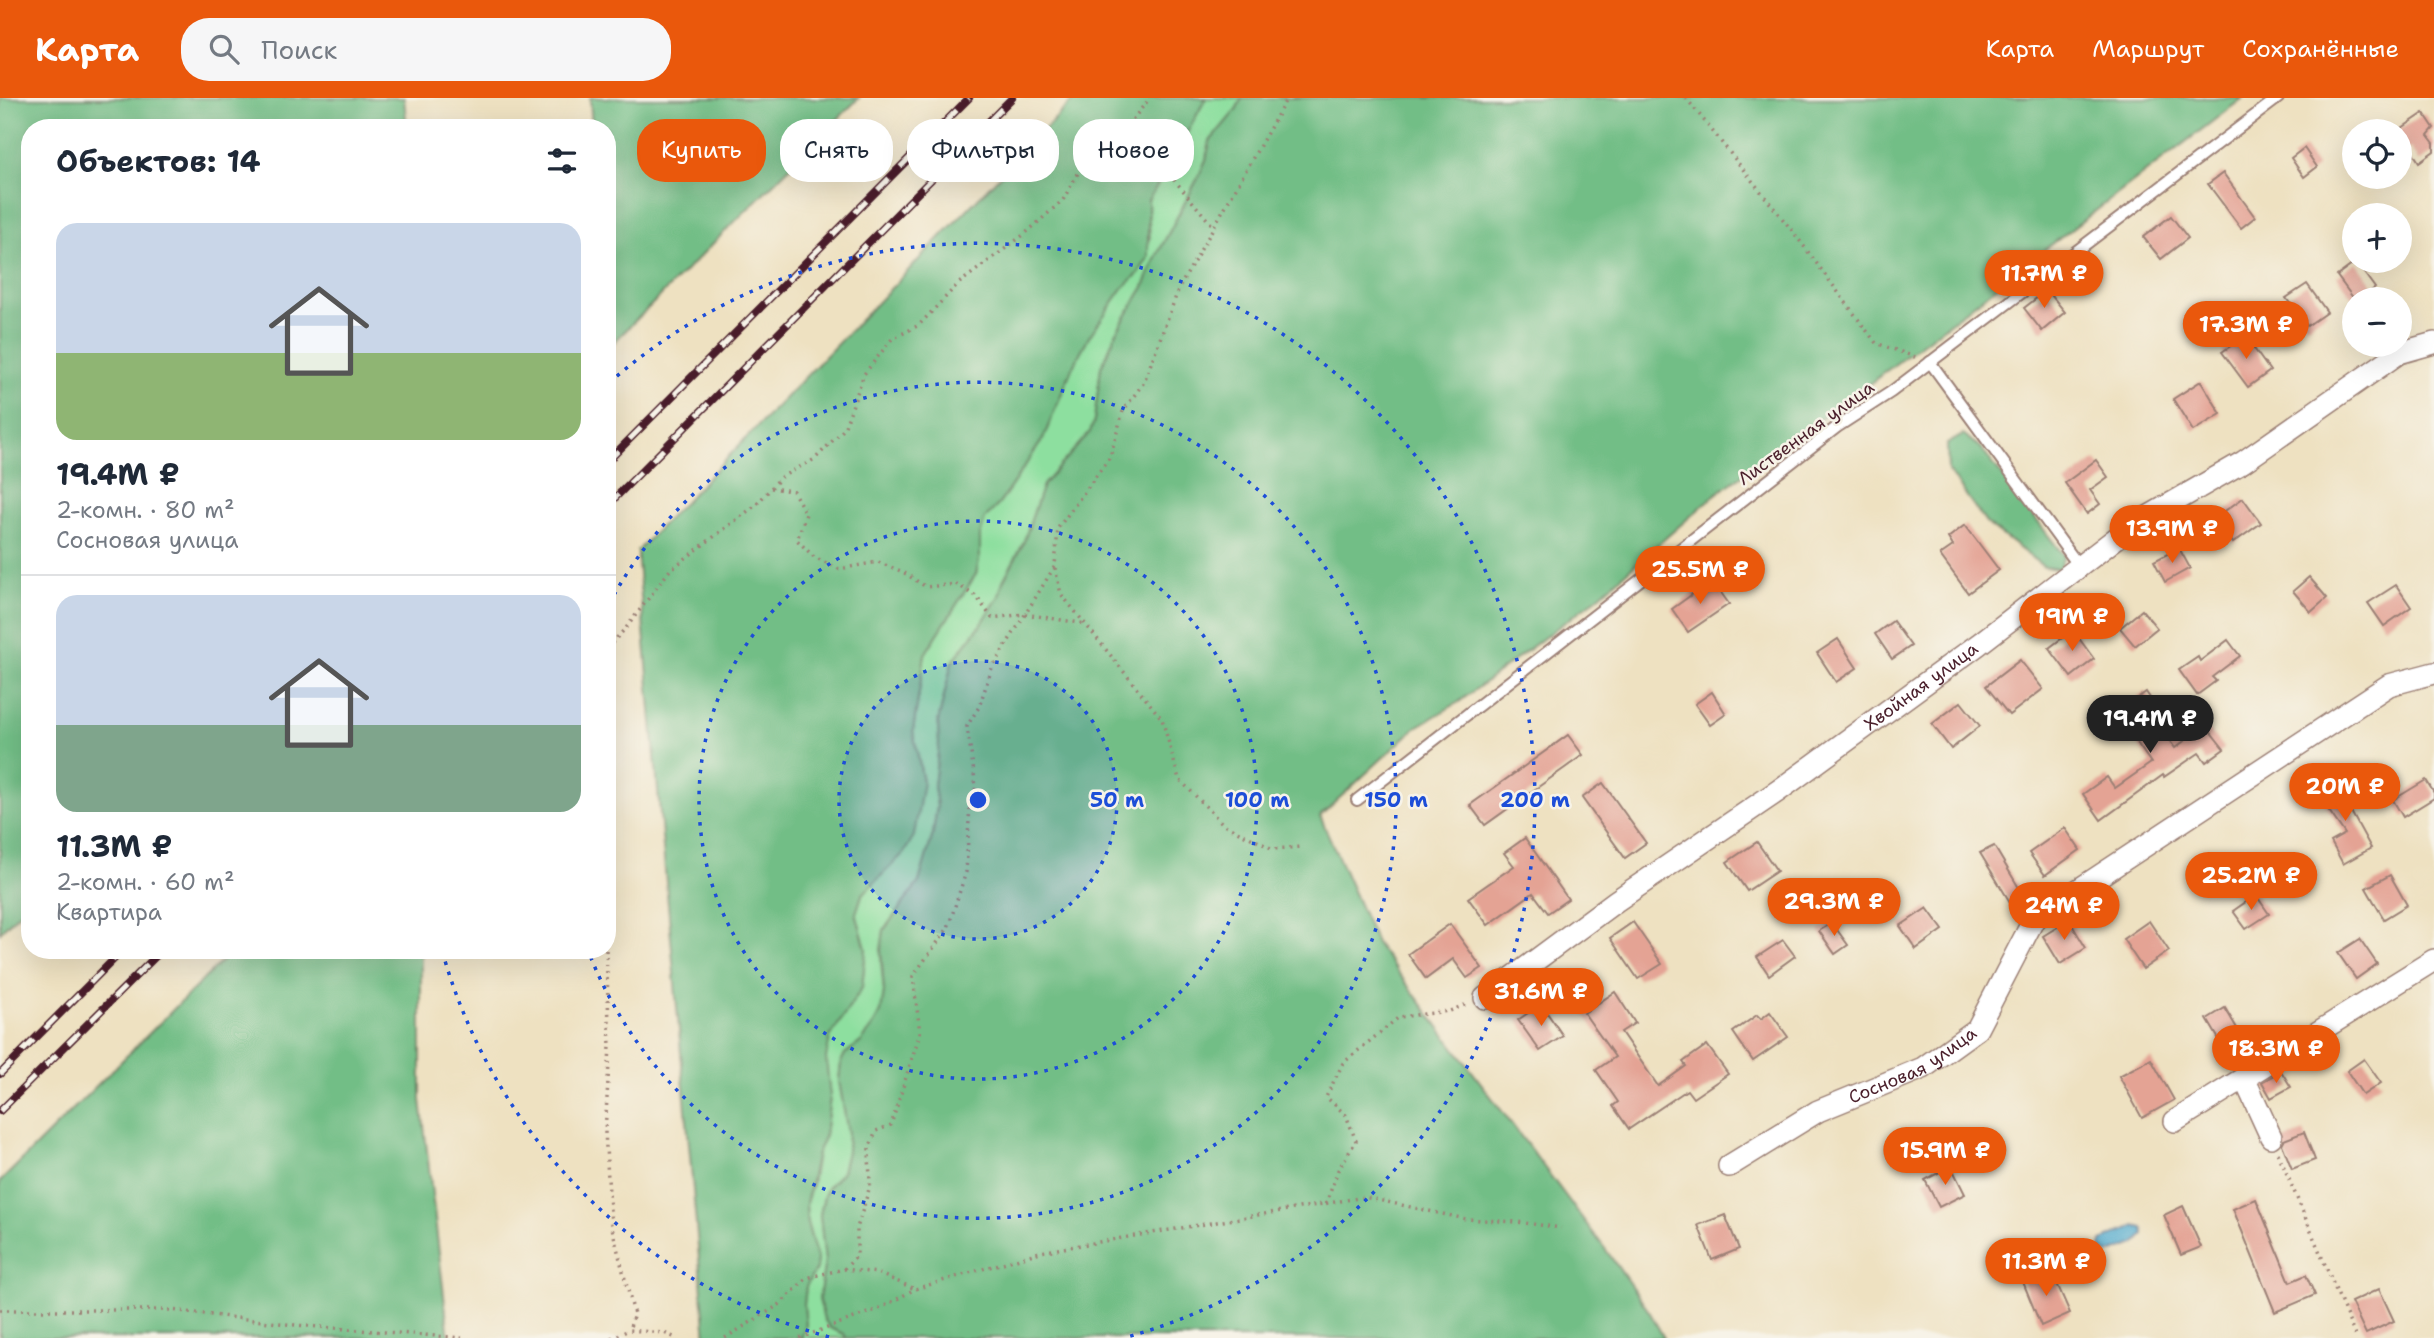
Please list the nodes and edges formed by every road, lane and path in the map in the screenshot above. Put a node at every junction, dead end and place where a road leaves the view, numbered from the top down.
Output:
1 (1150, 98) edge
2 (1287, 98) edge
3 (1686, 98) edge
4 (2278, 98) edge
5 (1133, 119) edge
6 (1073, 182) edge
7 (1176, 182) edge
8 (1213, 226) junction
9 (2434, 343) edge
10 (1930, 362) junction
11 (771, 488) junction
12 (1055, 566) junction
13 (2079, 566) junction
14 (1025, 614) junction
15 (1086, 624) junction
16 (616, 639) edge
17 (2434, 673) edge
18 (1357, 800) dead end
19 (1301, 847) dead end
20 (606, 959) edge
21 (2434, 960) edge
22 (1485, 998) joint
23 (2244, 1078) junction
24 (2175, 1121) dead end
25 (2271, 1136) joint
26 (1729, 1166) dead end
27 (1326, 1204) junction
28 (1561, 1227) dead end
29 (844, 1269) junction
30 (915, 1289) junction
31 (0, 1310) edge
32 (629, 1330) junction
33 (462, 1338) edge
34 (611, 1338) edge
35 (676, 1338) edge
36 (725, 1338) edge
37 (800, 1338) edge
38 (2356, 1338) edge

1 - 5 path
2 - 8 path
3 - 10 path
4 - 10 lane, Лиственная улица
6 - 11 path
7 - 8 path
8 - 12 path
9 - 13 street, Хвойная улица
10 - 13 lane
10 - 18 lane, Лиственная улица
11 - 14 path
11 - 16 path
12 - 14 path
12 - 15 path
13 - 22 street, Хвойная улица
14 - 15 path
14 - 29 path
15 - 19 path
17 - 26 street, Сосновая улица
20 - 32 path
21 - 23 street
22 - 27 path
23 - 24 street
23 - 25 street
25 - 38 path
27 - 28 path
27 - 30 path
29 - 30 path
29 - 36 path
30 - 37 path
31 - 33 path
32 - 34 path
32 - 35 path

